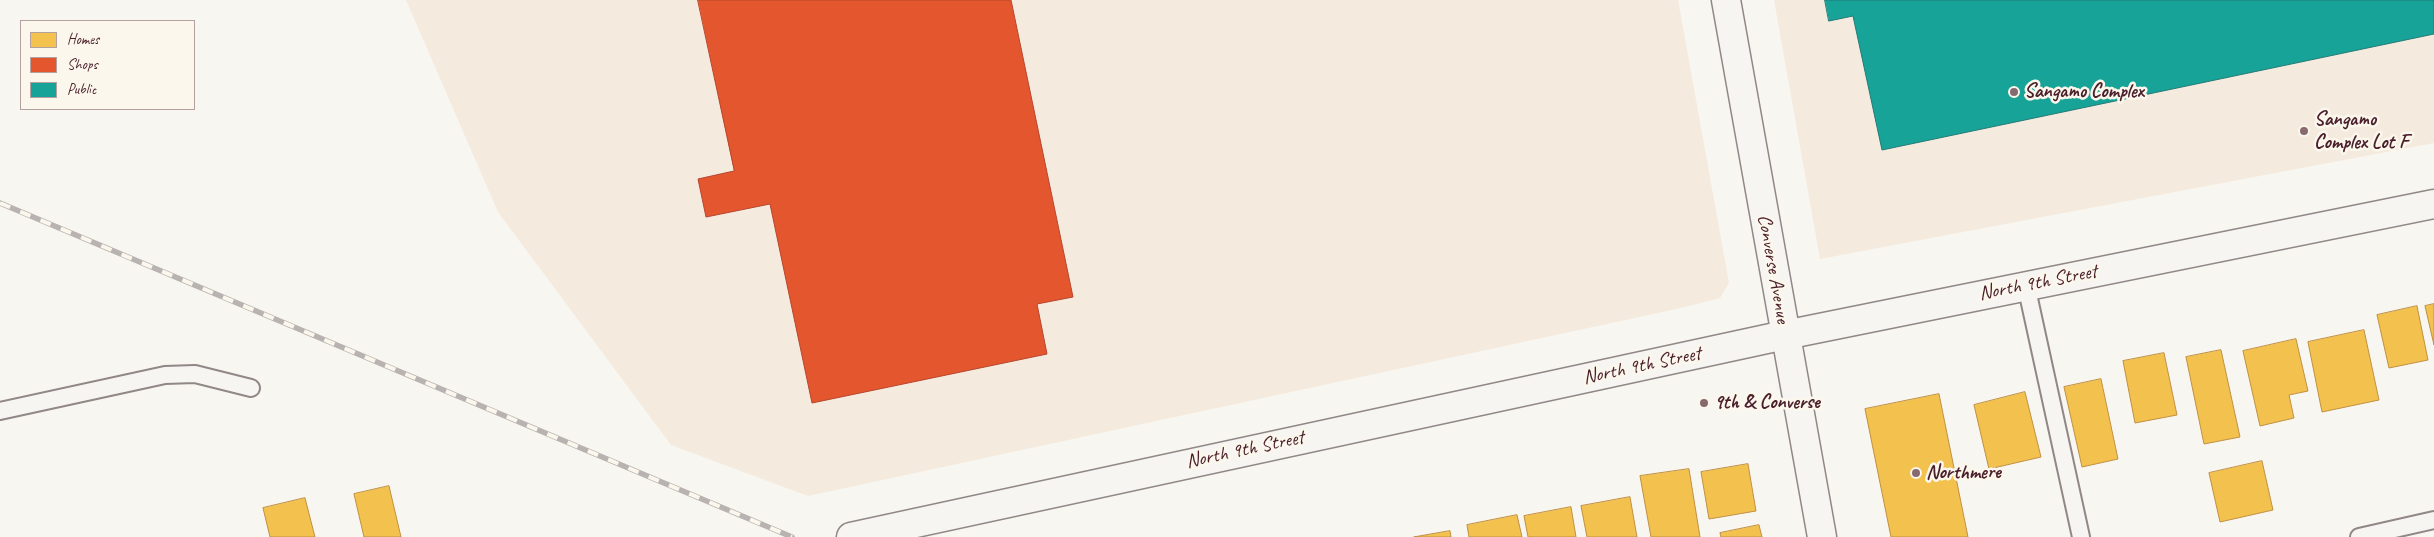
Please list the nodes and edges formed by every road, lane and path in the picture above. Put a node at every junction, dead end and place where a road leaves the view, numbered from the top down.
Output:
1 (1726, 0) edge
2 (2434, 204) edge
3 (2026, 285) junction
4 (1785, 335) junction
5 (251, 388) dead end
6 (0, 411) edge
7 (2434, 520) edge
8 (851, 537) edge
9 (1822, 537) edge
10 (2081, 537) edge
11 (2360, 537) edge

1 - 4 main road, Converse Avenue
2 - 3 main road, North 9th Street
3 - 4 main road, North 9th Street
3 - 10 lane
4 - 8 main road, North 9th Street
4 - 9 main road, Converse Avenue
5 - 6 lane
7 - 11 lane

